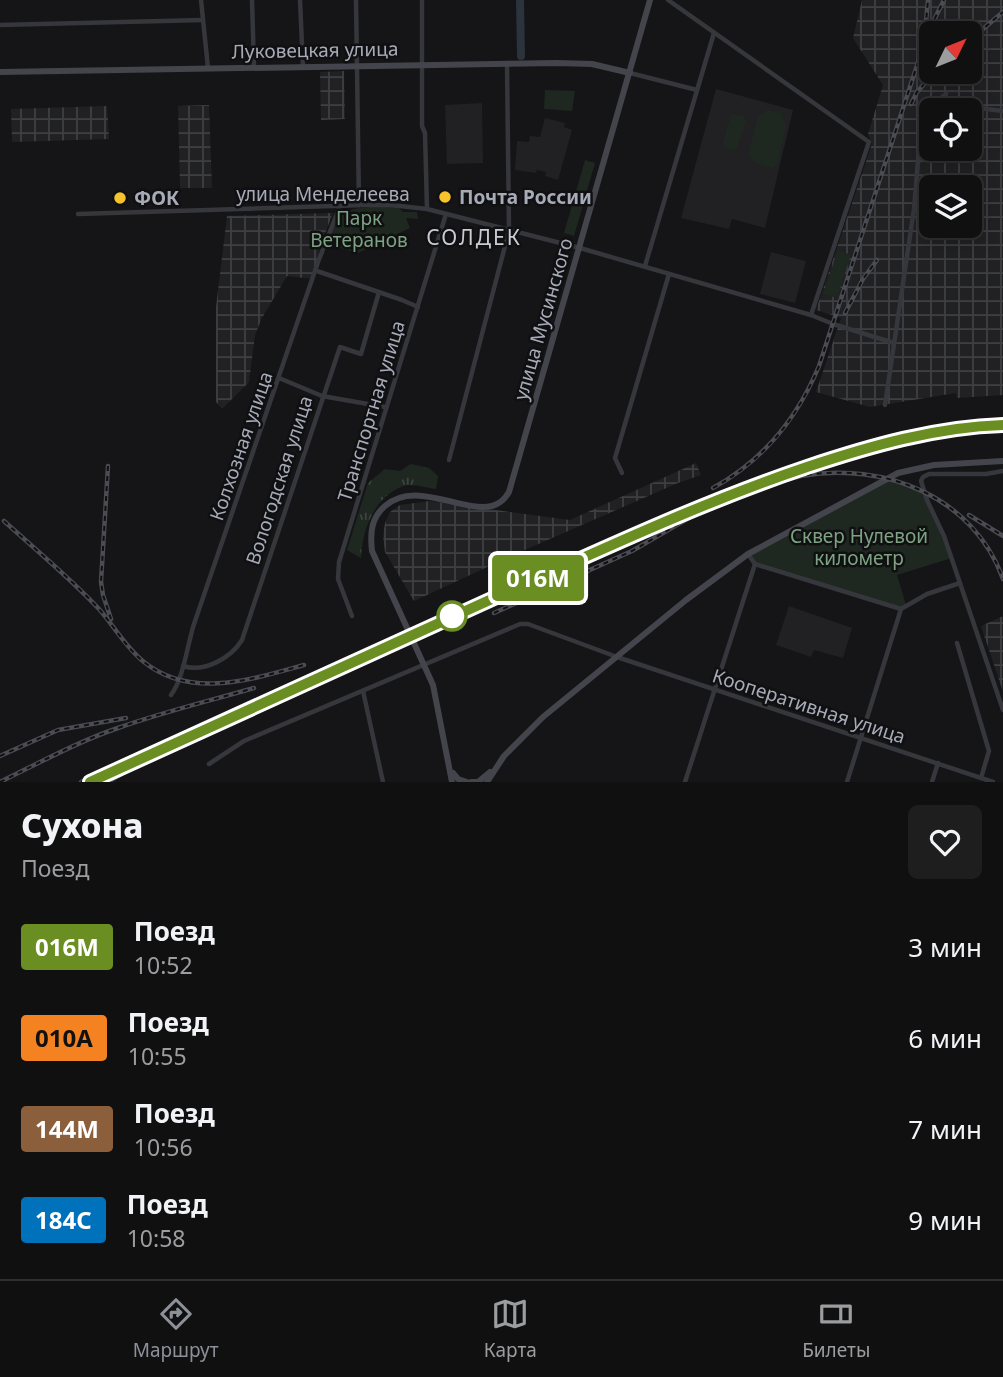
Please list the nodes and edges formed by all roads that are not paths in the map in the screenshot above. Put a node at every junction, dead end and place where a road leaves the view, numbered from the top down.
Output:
1 (201, 0) edge
2 (252, 0) edge
3 (300, 0) edge
4 (356, 0) edge
5 (422, 0) edge
6 (650, 0) edge
7 (668, 0) edge
8 (203, 20) junction
9 (0, 25) edge
10 (714, 33) junction
11 (424, 64) junction
12 (507, 64) junction
13 (357, 65) junction
14 (254, 67) junction
15 (303, 67) junction
16 (208, 68) junction
17 (0, 72) edge
18 (630, 73) junction
19 (697, 90) junction
20 (946, 94) dead end
21 (941, 98) edge
22 (982, 109) edge
23 (1003, 111) edge
24 (919, 149) edge
25 (359, 205) junction
26 (340, 206) junction
27 (427, 209) junction
28 (78, 214) dead end
29 (446, 214) junction
30 (509, 231) junction
31 (580, 248) junction
32 (645, 267) junction
33 (317, 271) junction
34 (669, 274) junction
35 (379, 292) junction
36 (418, 307) junction
37 (811, 315) junction
38 (894, 343) junction
39 (279, 378) junction
40 (322, 396) junction
41 (885, 405) dead end
42 (385, 407) junction
43 (449, 460) dead end
44 (1003, 461) edge
45 (1003, 471) edge
46 (622, 473) dead end
47 (748, 554) junction
48 (755, 564) junction
49 (960, 583) junction
50 (901, 609) junction
51 (352, 616) dead end
52 (957, 643) dead end
53 (617, 657) junction
54 (183, 666) junction
55 (714, 689) junction
56 (363, 691) junction
57 (171, 695) dead end
58 (1003, 710) edge
59 (861, 737) junction
60 (504, 756) junction
61 (939, 763) junction
62 (209, 764) dead end
63 (452, 771) junction
64 (981, 778) junction
65 (383, 782) edge
66 (452, 782) edge
67 (469, 782) edge
68 (487, 782) edge
69 (685, 782) edge
70 (847, 782) edge
71 (932, 782) edge
72 (993, 782) edge

1 - 8 street
2 - 14 street
3 - 15 street
4 - 13 street
5 - 11 street
6 - 18 street, улица Мусинского
7 - 10 street
8 - 9 street
8 - 16 street
10 - 19 street
10 - 37 street
11 - 12 street, Луковецкая улица
11 - 13 street, Луковецкая улица
11 - 27 street
12 - 18 street, Луковецкая улица
12 - 30 street
13 - 15 street, Луковецкая улица
13 - 25 street
14 - 15 street, Луковецкая улица
14 - 16 street, Луковецкая улица
16 - 17 street, Луковецкая улица
18 - 19 street
18 - 31 street, улица Мусинского
19 - 32 street
20 - 21 street
22 - 23 street
24 - 38 street
25 - 26 street, улица Менделеева
25 - 27 street, улица Менделеева
26 - 28 street, улица Менделеева
26 - 33 street, Колхозная улица
27 - 29 street, улица Менделеева
29 - 30 street, улица Менделеева
29 - 36 street, Транспортная улица
30 - 31 street, улица Менделеева
30 - 43 street
31 - 32 street, улица Менделеева
31 - 63 street, улица Мусинского
32 - 34 street, улица Менделеева
33 - 35 street
33 - 39 street, Колхозная улица
34 - 37 street, улица Менделеева
34 - 46 street
35 - 36 street
35 - 40 street, Вологодская улица
36 - 42 street, Транспортная улица
37 - 38 street, улица Менделеева
38 - 41 street
39 - 40 street
39 - 54 street, Колхозная улица
40 - 42 street
40 - 54 street, Вологодская улица
42 - 51 street, Транспортная улица
44 - 47 street
45 - 49 street
47 - 48 street
47 - 53 street
48 - 50 street
48 - 55 street
49 - 50 street
49 - 58 street
50 - 59 street
52 - 64 street
53 - 55 street, Кооперативная улица
53 - 56 street, Кооперативная улица
53 - 60 street
54 - 57 street, Колхозная улица
55 - 59 street, Кооперативная улица
55 - 69 street
56 - 62 street, Кооперативная улица
56 - 65 street
59 - 61 street, Кооперативная улица
59 - 70 street
60 - 67 street
60 - 68 street
61 - 64 street, Кооперативная улица
61 - 71 street
63 - 66 street
63 - 67 street
64 - 72 street, Кооперативная улица

